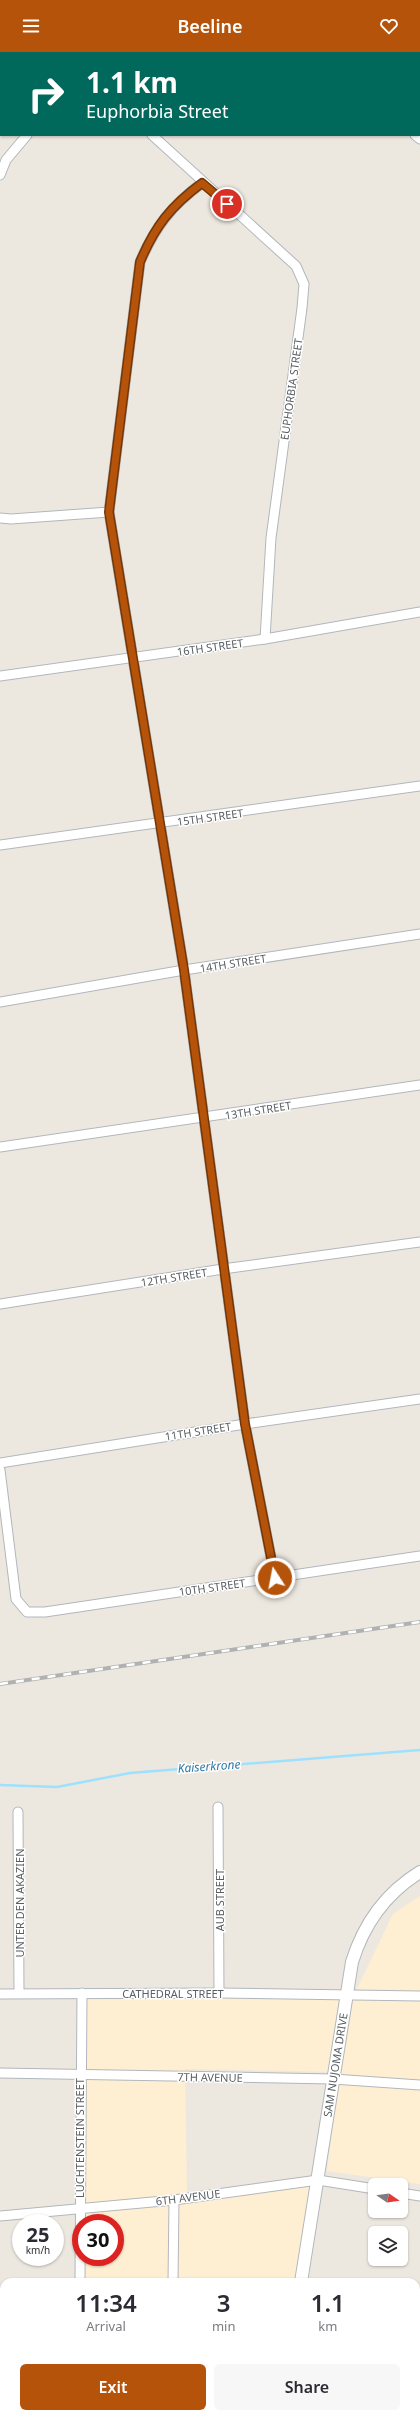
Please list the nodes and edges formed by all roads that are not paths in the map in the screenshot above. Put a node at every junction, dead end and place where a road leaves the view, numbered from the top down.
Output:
1 (26, 136) edge
2 (153, 136) edge
3 (0, 174) edge
4 (202, 183) junction
5 (109, 512) junction
6 (0, 518) edge
7 (420, 612) edge
8 (265, 639) junction
9 (133, 657) junction
10 (0, 676) edge
11 (420, 786) edge
12 (160, 824) junction
13 (0, 845) edge
14 (420, 934) edge
15 (184, 970) junction
16 (0, 1002) edge
17 (420, 1085) edge
18 (203, 1119) junction
19 (0, 1147) edge
20 (420, 1242) edge
21 (223, 1269) junction
22 (0, 1304) edge
23 (420, 1399) edge
24 (245, 1424) junction
25 (0, 1463) edge
26 (0, 1470) edge
27 (420, 1556) edge
28 (275, 1578) junction
29 (218, 1808) dead end
30 (18, 1812) dead end
31 (420, 1872) edge
32 (19, 1993) junction
33 (82, 1993) junction
34 (218, 1993) junction
35 (0, 1994) edge
36 (346, 1995) junction
37 (420, 1996) edge
38 (0, 2073) edge
39 (79, 2075) junction
40 (333, 2079) junction
41 (420, 2085) edge
42 (318, 2180) junction
43 (368, 2188) edge
44 (408, 2194) edge
45 (420, 2196) edge
46 (174, 2200) junction
47 (79, 2209) junction
48 (0, 2216) edge
49 (80, 2278) edge
50 (173, 2278) edge
51 (302, 2278) edge

1 - 3 street
2 - 4 street, EUPHORBIA STREET
4 - 5 street
4 - 8 street, EUPHORBIA STREET
5 - 6 street
5 - 9 street
7 - 8 street, 16TH STREET
8 - 9 street, 16TH STREET
9 - 10 street, 16TH STREET
9 - 12 street
11 - 12 street, 15TH STREET
12 - 13 street, 15TH STREET
12 - 15 street
14 - 15 street, 14TH STREET
15 - 16 street, 14TH STREET
15 - 18 street
17 - 18 street, 13TH STREET
18 - 19 street, 13TH STREET
18 - 21 street
20 - 21 street, 12TH STREET
21 - 22 street, 12TH STREET
21 - 24 street
23 - 24 street, 11TH STREET
24 - 25 street, 11TH STREET
24 - 28 street
26 - 28 street, 10TH STREET
27 - 28 street, 10TH STREET
29 - 34 street, AUB STREET
30 - 32 street, UNTER DEN AKAZIEN
31 - 36 main road, SAM NUJOMA DRIVE
32 - 33 street, CATHEDRAL STREET
32 - 35 street, CATHEDRAL STREET
33 - 34 street, CATHEDRAL STREET
33 - 39 street, LUCHTENSTEIN STREET
34 - 36 street, CATHEDRAL STREET
36 - 37 street, CATHEDRAL STREET
36 - 40 main road, SAM NUJOMA DRIVE
38 - 39 street, 7TH AVENUE
39 - 40 street, 7TH AVENUE
39 - 47 street, LUCHTENSTEIN STREET
40 - 41 street, 7TH AVENUE
40 - 42 main road, SAM NUJOMA DRIVE
42 - 43 street, 6TH AVENUE
42 - 46 street, 6TH AVENUE
42 - 51 main road, SAM NUJOMA DRIVE
44 - 45 street
46 - 47 street, 6TH AVENUE
46 - 50 street
47 - 48 street, 6TH AVENUE
47 - 49 street, LUCHTENSTEIN STREET

